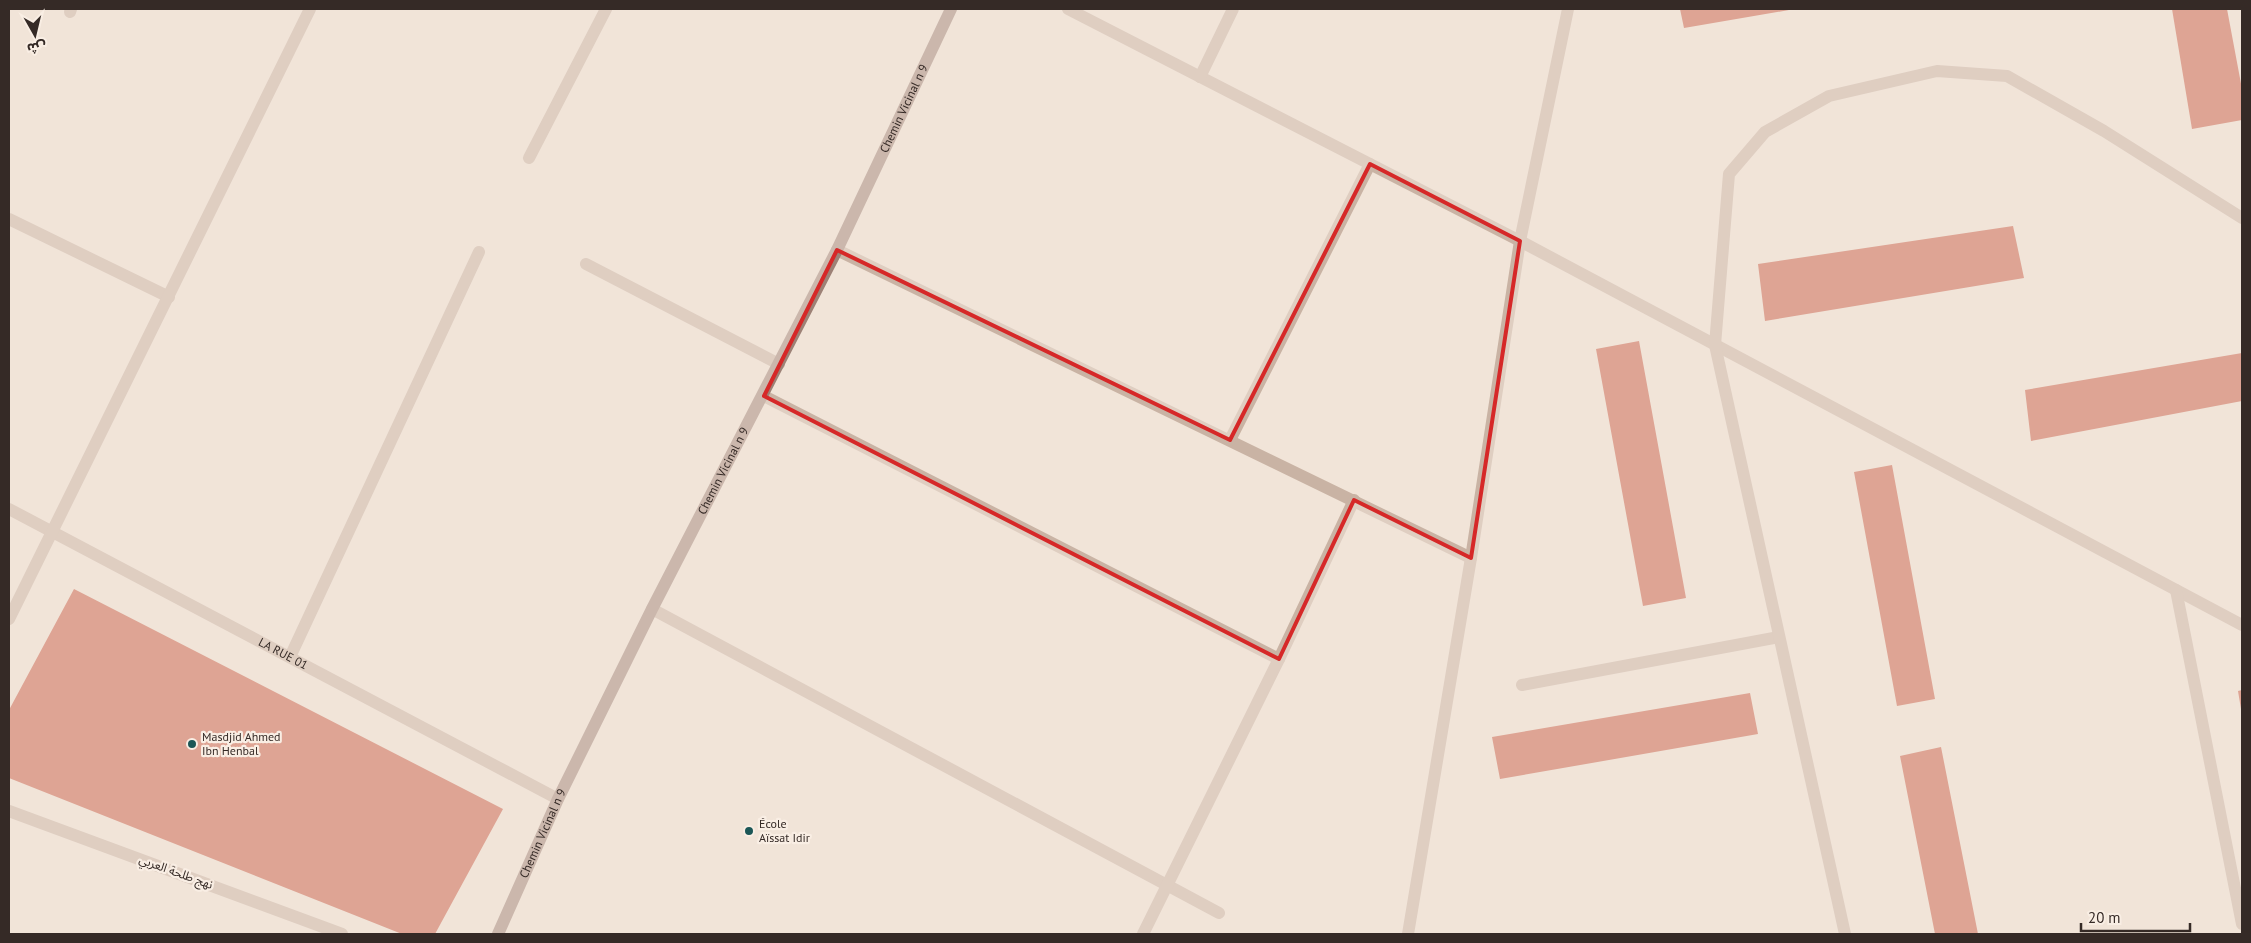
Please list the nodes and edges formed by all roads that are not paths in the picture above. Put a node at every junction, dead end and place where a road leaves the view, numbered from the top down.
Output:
1 (310, 9) edge
2 (606, 9) edge
3 (951, 9) edge
4 (1068, 9) edge
5 (1233, 9) edge
6 (1568, 9) edge
7 (1200, 77) junction
8 (529, 158) dead end
9 (1370, 164) junction
10 (9, 218) edge
11 (2242, 218) edge
12 (1520, 241) junction
13 (837, 250) junction
14 (479, 252) dead end
15 (586, 264) dead end
16 (169, 297) junction
17 (1715, 345) junction
18 (779, 364) junction
19 (764, 396) junction
20 (1230, 440) junction
21 (1354, 500) junction
22 (9, 509) edge
23 (53, 531) junction
24 (1471, 558) junction
25 (2176, 590) junction
26 (652, 609) junction
27 (9, 619) edge
28 (2242, 625) edge
29 (1779, 637) junction
30 (290, 657) junction
31 (1279, 659) junction
32 (1522, 685) dead end
33 (558, 799) junction
34 (9, 811) edge
35 (1168, 885) junction
36 (1219, 912) dead end
37 (2242, 924) edge
38 (342, 934) edge
39 (498, 934) edge
40 (1143, 934) edge
41 (1408, 934) edge
42 (1845, 934) edge

1 - 16 street
2 - 8 street
3 - 13 street, Chemin Vicinal n 9
4 - 7 street
5 - 7 street
6 - 12 street
7 - 9 street
9 - 12 street
9 - 20 street
10 - 16 street
11 - 17 street
12 - 17 street
12 - 24 street
13 - 18 street, Chemin Vicinal n 9
13 - 20 street
14 - 30 street
15 - 18 street
16 - 23 street
17 - 25 street
17 - 29 street
18 - 19 street, Chemin Vicinal n 9
19 - 26 street, Chemin Vicinal n 9
19 - 31 street
20 - 21 street
21 - 24 street
21 - 31 street
22 - 23 street, LA RUE 01
23 - 27 street
23 - 30 street, LA RUE 01
24 - 41 street
25 - 28 street
25 - 37 street
26 - 33 street, Chemin Vicinal n 9
26 - 35 street
29 - 32 street
29 - 42 street
30 - 33 street, LA RUE 01
31 - 35 street
33 - 39 street, Chemin Vicinal n 9
34 - 38 street, نهج طلحة العربي
35 - 36 street
35 - 40 street

